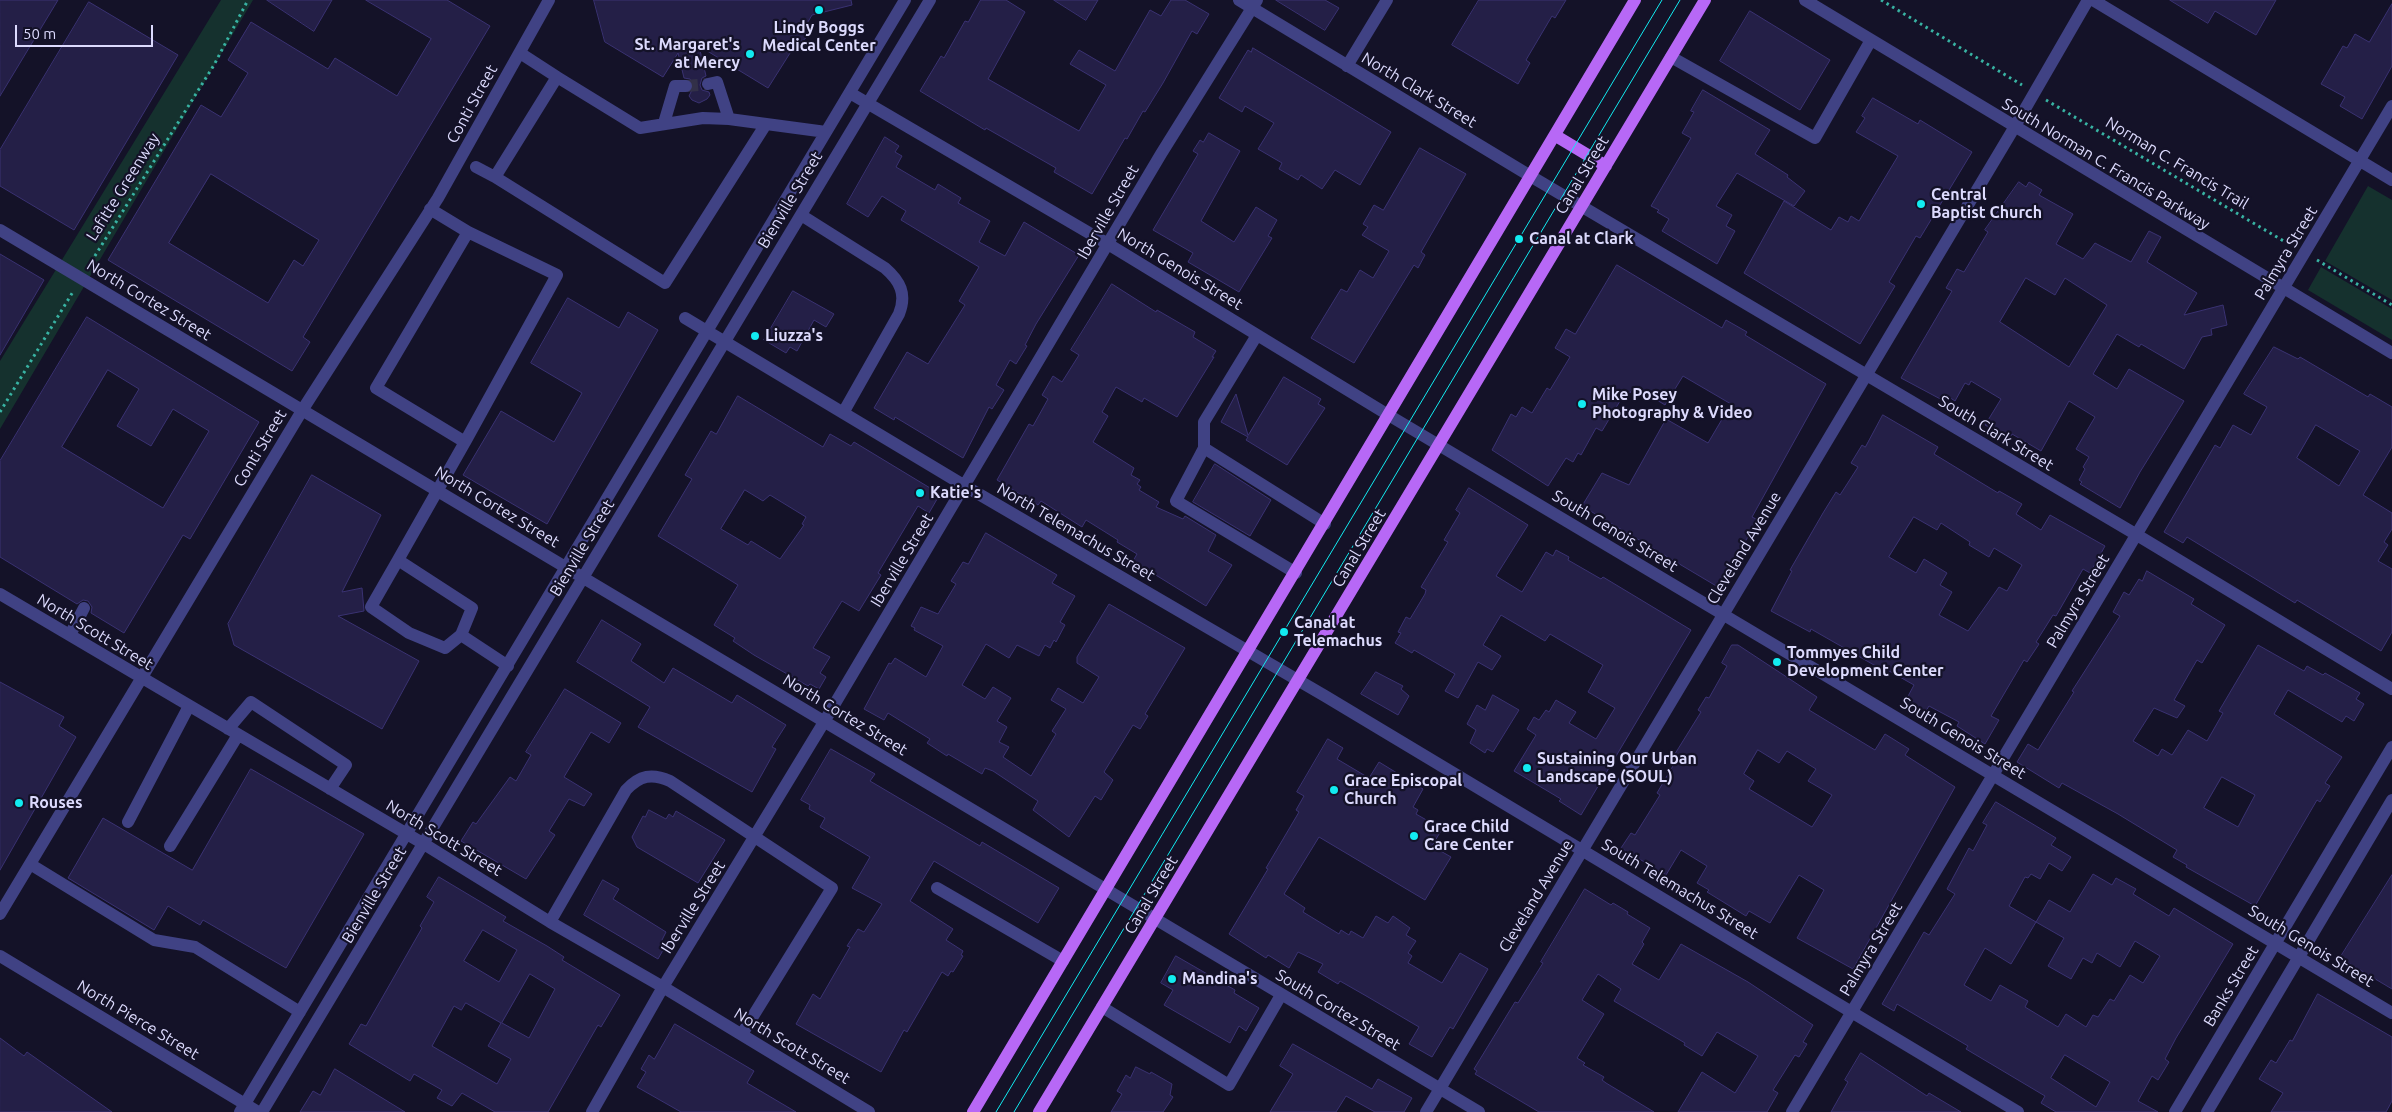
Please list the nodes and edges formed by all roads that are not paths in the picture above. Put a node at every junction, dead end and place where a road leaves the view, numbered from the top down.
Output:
1 (550, 0) edge
2 (905, 0) edge
3 (930, 0) edge
4 (1239, 0) edge
5 (1387, 0) edge
6 (1635, 0) edge
7 (1705, 0) edge
8 (1805, 0) edge
9 (2088, 0) edge
10 (2094, 0) edge
11 (1254, 4) edge
12 (1871, 40) junction
13 (520, 53) junction
14 (1671, 57) junction
15 (1348, 66) junction
16 (557, 77) junction
17 (708, 84) dead end
18 (686, 86) tunnel mouth
19 (850, 92) junction
20 (868, 103) junction
21 (2392, 106) edge
22 (729, 119) junction
23 (664, 123) junction
24 (766, 124) junction
25 (2014, 128) junction
26 (826, 132) junction
27 (1556, 136) junction
28 (2359, 161) junction
29 (1606, 166) junction
30 (476, 167) dead end
31 (495, 177) junction
32 (1532, 177) junction
33 (2392, 180) edge
34 (1582, 207) junction
35 (430, 209) junction
36 (800, 215) junction
37 (0, 230) edge
38 (468, 232) junction
39 (1108, 244) junction
40 (2284, 288) junction
41 (685, 318) dead end
42 (706, 332) junction
43 (1256, 335) junction
44 (723, 342) junction
45 (2392, 353) edge
46 (1866, 375) junction
47 (302, 409) junction
48 (843, 413) junction
49 (1390, 416) junction
50 (465, 442) junction
51 (1440, 445) junction
52 (1204, 448) junction
53 (965, 486) junction
54 (436, 489) junction
55 (1325, 524) junction
56 (2137, 535) junction
57 (398, 560) junction
58 (567, 567) junction
59 (1296, 573) junction
60 (584, 577) junction
61 (0, 594) edge
62 (84, 608) dead end
63 (1723, 614) junction
64 (461, 635) junction
65 (70, 636) junction
66 (1249, 651) junction
67 (508, 666) junction
68 (142, 678) junction
69 (1299, 680) junction
70 (2392, 689) edge
71 (189, 706) junction
72 (824, 722) junction
73 (233, 732) junction
74 (2392, 747) edge
75 (1994, 775) junction
76 (330, 789) junction
77 (2392, 800) edge
78 (128, 822) dead end
79 (406, 834) junction
80 (755, 839) junction
81 (424, 844) junction
82 (170, 846) dead end
83 (1583, 850) junction
84 (30, 864) junction
85 (937, 888) dead end
86 (1106, 890) junction
87 (0, 914) edge
88 (1155, 920) junction
89 (550, 922) junction
90 (2275, 943) junction
91 (0, 956) edge
92 (2299, 957) junction
93 (1064, 961) junction
94 (663, 986) junction
95 (1281, 995) junction
96 (1102, 1007) junction
97 (300, 1012) junction
98 (1852, 1012) junction
99 (2392, 1013) edge
100 (742, 1034) junction
101 (1440, 1089) junction
102 (242, 1108) edge
103 (258, 1112) edge
104 (262, 1112) edge
105 (592, 1112) edge
106 (869, 1112) edge
107 (973, 1112) edge
108 (1039, 1112) edge
109 (1426, 1112) edge
110 (1479, 1112) edge
111 (1792, 1112) edge
112 (2018, 1112) edge
113 (2175, 1112) edge
114 (2207, 1112) edge

1 - 13 street, Conti Street
2 - 19 street, Bienville Street
3 - 20 street, Bienville Street
4 - 11 street, North Clark Street
5 - 15 street
6 - 27 main road
7 - 14 main road, Canal Street
8 - 12 street, South Norman C. Francis Parkway
9 - 25 street, Cleveland Avenue
10 - 28 street
11 - 15 street, North Clark Street
11 - 39 street, Iberville Street
12 - 14 street
12 - 25 street, South Norman C. Francis Parkway
13 - 16 street
13 - 35 street, Conti Street
14 - 29 main road, Canal Street
15 - 32 street, North Clark Street
16 - 23 street
16 - 31 street
17 - 22 street
18 - 23 street
19 - 20 street, North Genois Street
19 - 26 street, Bienville Street
20 - 36 street, Bienville Street
20 - 39 street, North Genois Street
21 - 28 street, Palmyra Street
22 - 23 street
22 - 24 street
24 - 26 street
24 - 31 street
25 - 40 street, South Norman C. Francis Parkway
25 - 46 street, Cleveland Avenue
26 - 42 street, Bienville Street
27 - 29 main road
27 - 32 main road
28 - 33 street
28 - 40 street, Palmyra Street
29 - 34 main road, Canal Street
30 - 31 street
32 - 34 street, North Clark Street
32 - 49 main road
34 - 46 street, South Clark Street
34 - 51 main road, Canal Street
35 - 38 street
35 - 47 street, Conti Street
36 - 44 street, Bienville Street
36 - 48 street
37 - 47 street, North Cortez Street
38 - 50 street
38 - 50 street
39 - 43 street, North Genois Street
39 - 53 street, Iberville Street
40 - 45 street, South Norman C. Francis Parkway
40 - 56 street, Palmyra Street
41 - 42 street, North Telemachus Street
42 - 44 street, North Telemachus Street
42 - 58 street, Bienville Street
43 - 49 street, North Genois Street
43 - 52 street
44 - 48 street, North Telemachus Street
44 - 60 street, Bienville Street
46 - 56 street, South Clark Street
46 - 63 street, Cleveland Avenue
47 - 54 street, North Cortez Street
47 - 68 street, Conti Street
48 - 53 street, North Telemachus Street
49 - 51 street, South Genois Street
49 - 55 main road
50 - 54 street
51 - 63 street, South Genois Street
51 - 69 main road, Canal Street
52 - 55 street
52 - 59 street
53 - 66 street, North Telemachus Street
53 - 72 street, Iberville Street
54 - 57 street
54 - 58 street, North Cortez Street
55 - 59 main road
56 - 70 street, South Clark Street
56 - 75 street, Palmyra Street
57 - 64 street
57 - 64 street
58 - 60 street, North Cortez Street
58 - 67 street, Bienville Street
59 - 66 main road
60 - 72 street, North Cortez Street
60 - 81 street, Bienville Street
61 - 65 street, North Scott Street
62 - 65 street
63 - 75 street, South Genois Street
63 - 83 street, Cleveland Avenue
64 - 67 street
65 - 68 street, North Scott Street
66 - 69 street, North Telemachus Street
66 - 86 main road
67 - 79 street, Bienville Street
68 - 71 street, North Scott Street
68 - 84 street, Conti Street
69 - 83 street, South Telemachus Street
69 - 88 main road, Canal Street
71 - 73 street, North Scott Street
71 - 78 street
72 - 80 street, Iberville Street
72 - 86 street, North Cortez Street
73 - 76 street, North Scott Street
73 - 76 street
73 - 82 street
74 - 90 street, Banks Street
75 - 90 street, South Genois Street
75 - 98 street, Palmyra Street
76 - 79 street, North Scott Street
77 - 92 street
79 - 81 street, North Scott Street
79 - 97 street, Bienville Street
80 - 89 street
80 - 94 street, Iberville Street
80 - 100 street
81 - 89 street, North Scott Street
81 - 104 street, Bienville Street
83 - 98 street, South Telemachus Street
83 - 101 street, Cleveland Avenue
84 - 87 street, Conti Street
84 - 97 street
85 - 93 street
86 - 88 street, North Cortez Street
86 - 93 main road
88 - 95 street, South Cortez Street
88 - 96 main road, Canal Street
89 - 94 street, North Scott Street
90 - 92 street, South Genois Street
90 - 113 street, Banks Street
91 - 102 street, North Pierce Street
92 - 99 street, South Genois Street
92 - 114 street
93 - 107 main road
94 - 100 street, North Scott Street
94 - 105 street, Iberville Street
95 - 96 street
95 - 101 street, South Cortez Street
96 - 108 main road, Canal Street
97 - 102 street, Bienville Street
98 - 111 street, Palmyra Street
98 - 112 street, South Telemachus Street
100 - 106 street, North Scott Street
101 - 109 street, Cleveland Avenue
101 - 110 street, South Cortez Street
102 - 103 street, North Pierce Street

